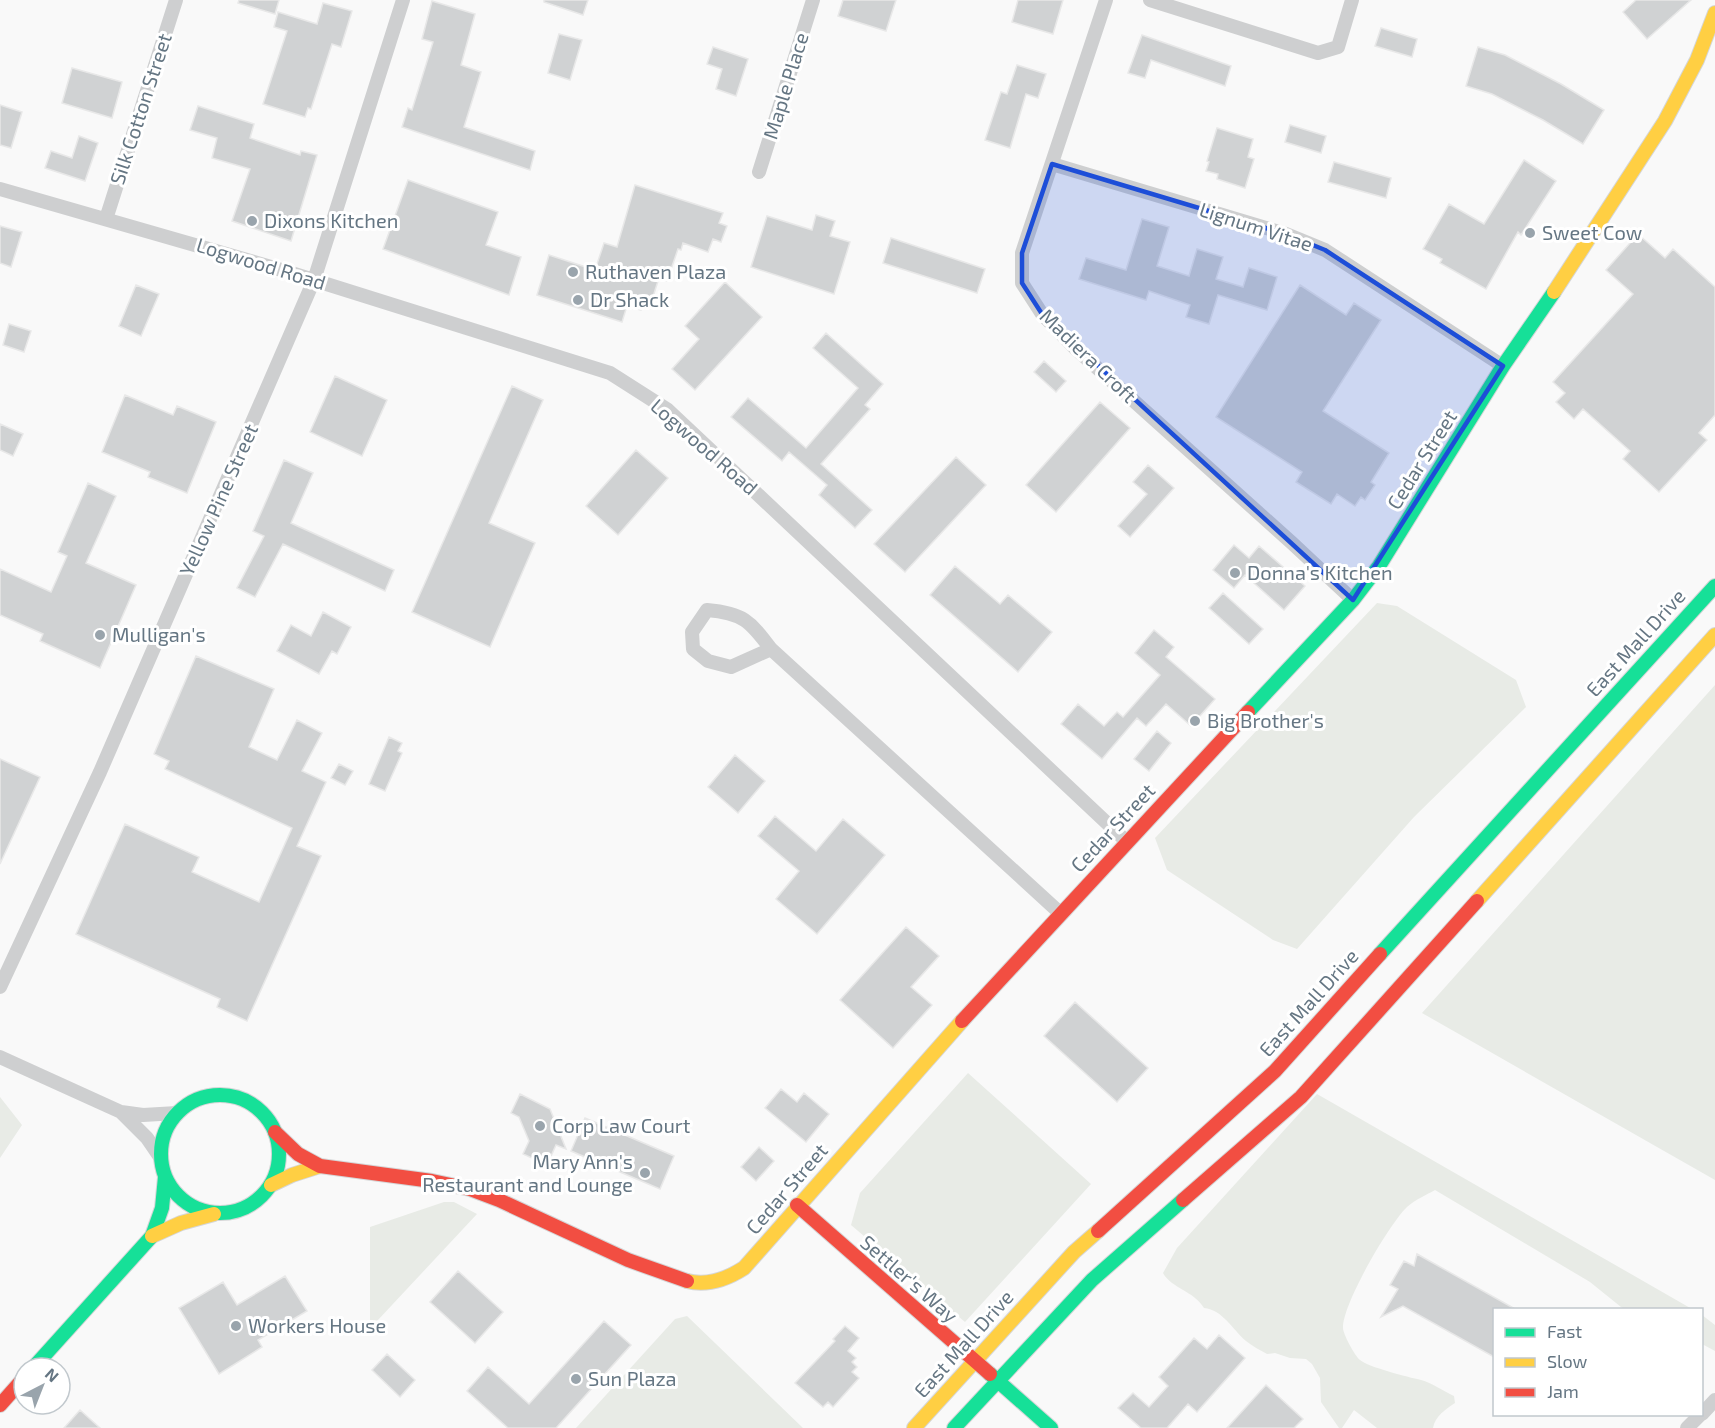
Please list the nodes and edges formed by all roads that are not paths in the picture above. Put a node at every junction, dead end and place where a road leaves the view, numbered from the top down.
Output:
1 (176, 0) edge
2 (403, 0) edge
3 (813, 0) edge
4 (1106, 0) edge
5 (1150, 0) edge
6 (1352, 0) edge
7 (1715, 13) edge
8 (1052, 164) junction
9 (759, 172) dead end
10 (0, 189) edge
11 (106, 219) junction
12 (314, 280) junction
13 (1503, 366) junction
14 (1715, 586) edge
15 (1353, 600) junction
16 (1715, 635) edge
17 (771, 649) junction
18 (1126, 841) junction
19 (1060, 913) junction
20 (0, 987) edge
21 (0, 1057) edge
22 (121, 1112) junction
23 (177, 1113) junction
24 (275, 1132) junction
25 (160, 1156) junction
26 (320, 1166) junction
27 (165, 1177) junction
28 (271, 1185) junction
29 (797, 1205) junction
30 (217, 1214) junction
31 (152, 1236) junction
32 (44, 1356) edge
33 (974, 1362) junction
34 (997, 1380) junction
35 (12, 1392) edge
36 (1715, 1400) edge
37 (0, 1405) edge
38 (1703, 1412) edge
39 (1699, 1416) edge
40 (914, 1428) edge
41 (954, 1428) edge
42 (1051, 1428) edge
43 (1687, 1428) edge

1 - 11 street, Silk Cotton Street
2 - 12 street, Yellow Pine Street
3 - 9 street, Maple Place
4 - 8 street, Madiera Croft
5 - 6 street
7 - 13 main road, Cedar Street
8 - 13 street, Lignum Vitae
8 - 15 street, Madiera Croft
10 - 11 street, Logwood Road
11 - 12 street, Logwood Road
12 - 18 street, Logwood Road
12 - 20 street, Yellow Pine Street
13 - 15 main road, Cedar Street
14 - 33 main road, East Mall Drive
15 - 18 main road, Cedar Street
16 - 34 main road
17 - 17 street
17 - 19 street
18 - 19 main road, Cedar Street
19 - 29 main road, Cedar Street
21 - 22 street
22 - 23 street
22 - 25 street
23 - 24 main road
23 - 25 main road
24 - 26 main road
24 - 28 main road
25 - 27 main road
26 - 28 main road
26 - 29 main road, Cedar Street
27 - 30 main road
27 - 31 main road
28 - 30 main road
29 - 33 main road, Settler's Way
30 - 31 main road
31 - 32 main road
33 - 34 main road, Settler's Way
33 - 40 main road, East Mall Drive
34 - 41 main road
34 - 42 main road, Settler's Way
35 - 37 main road
36 - 38 street
39 - 43 street

